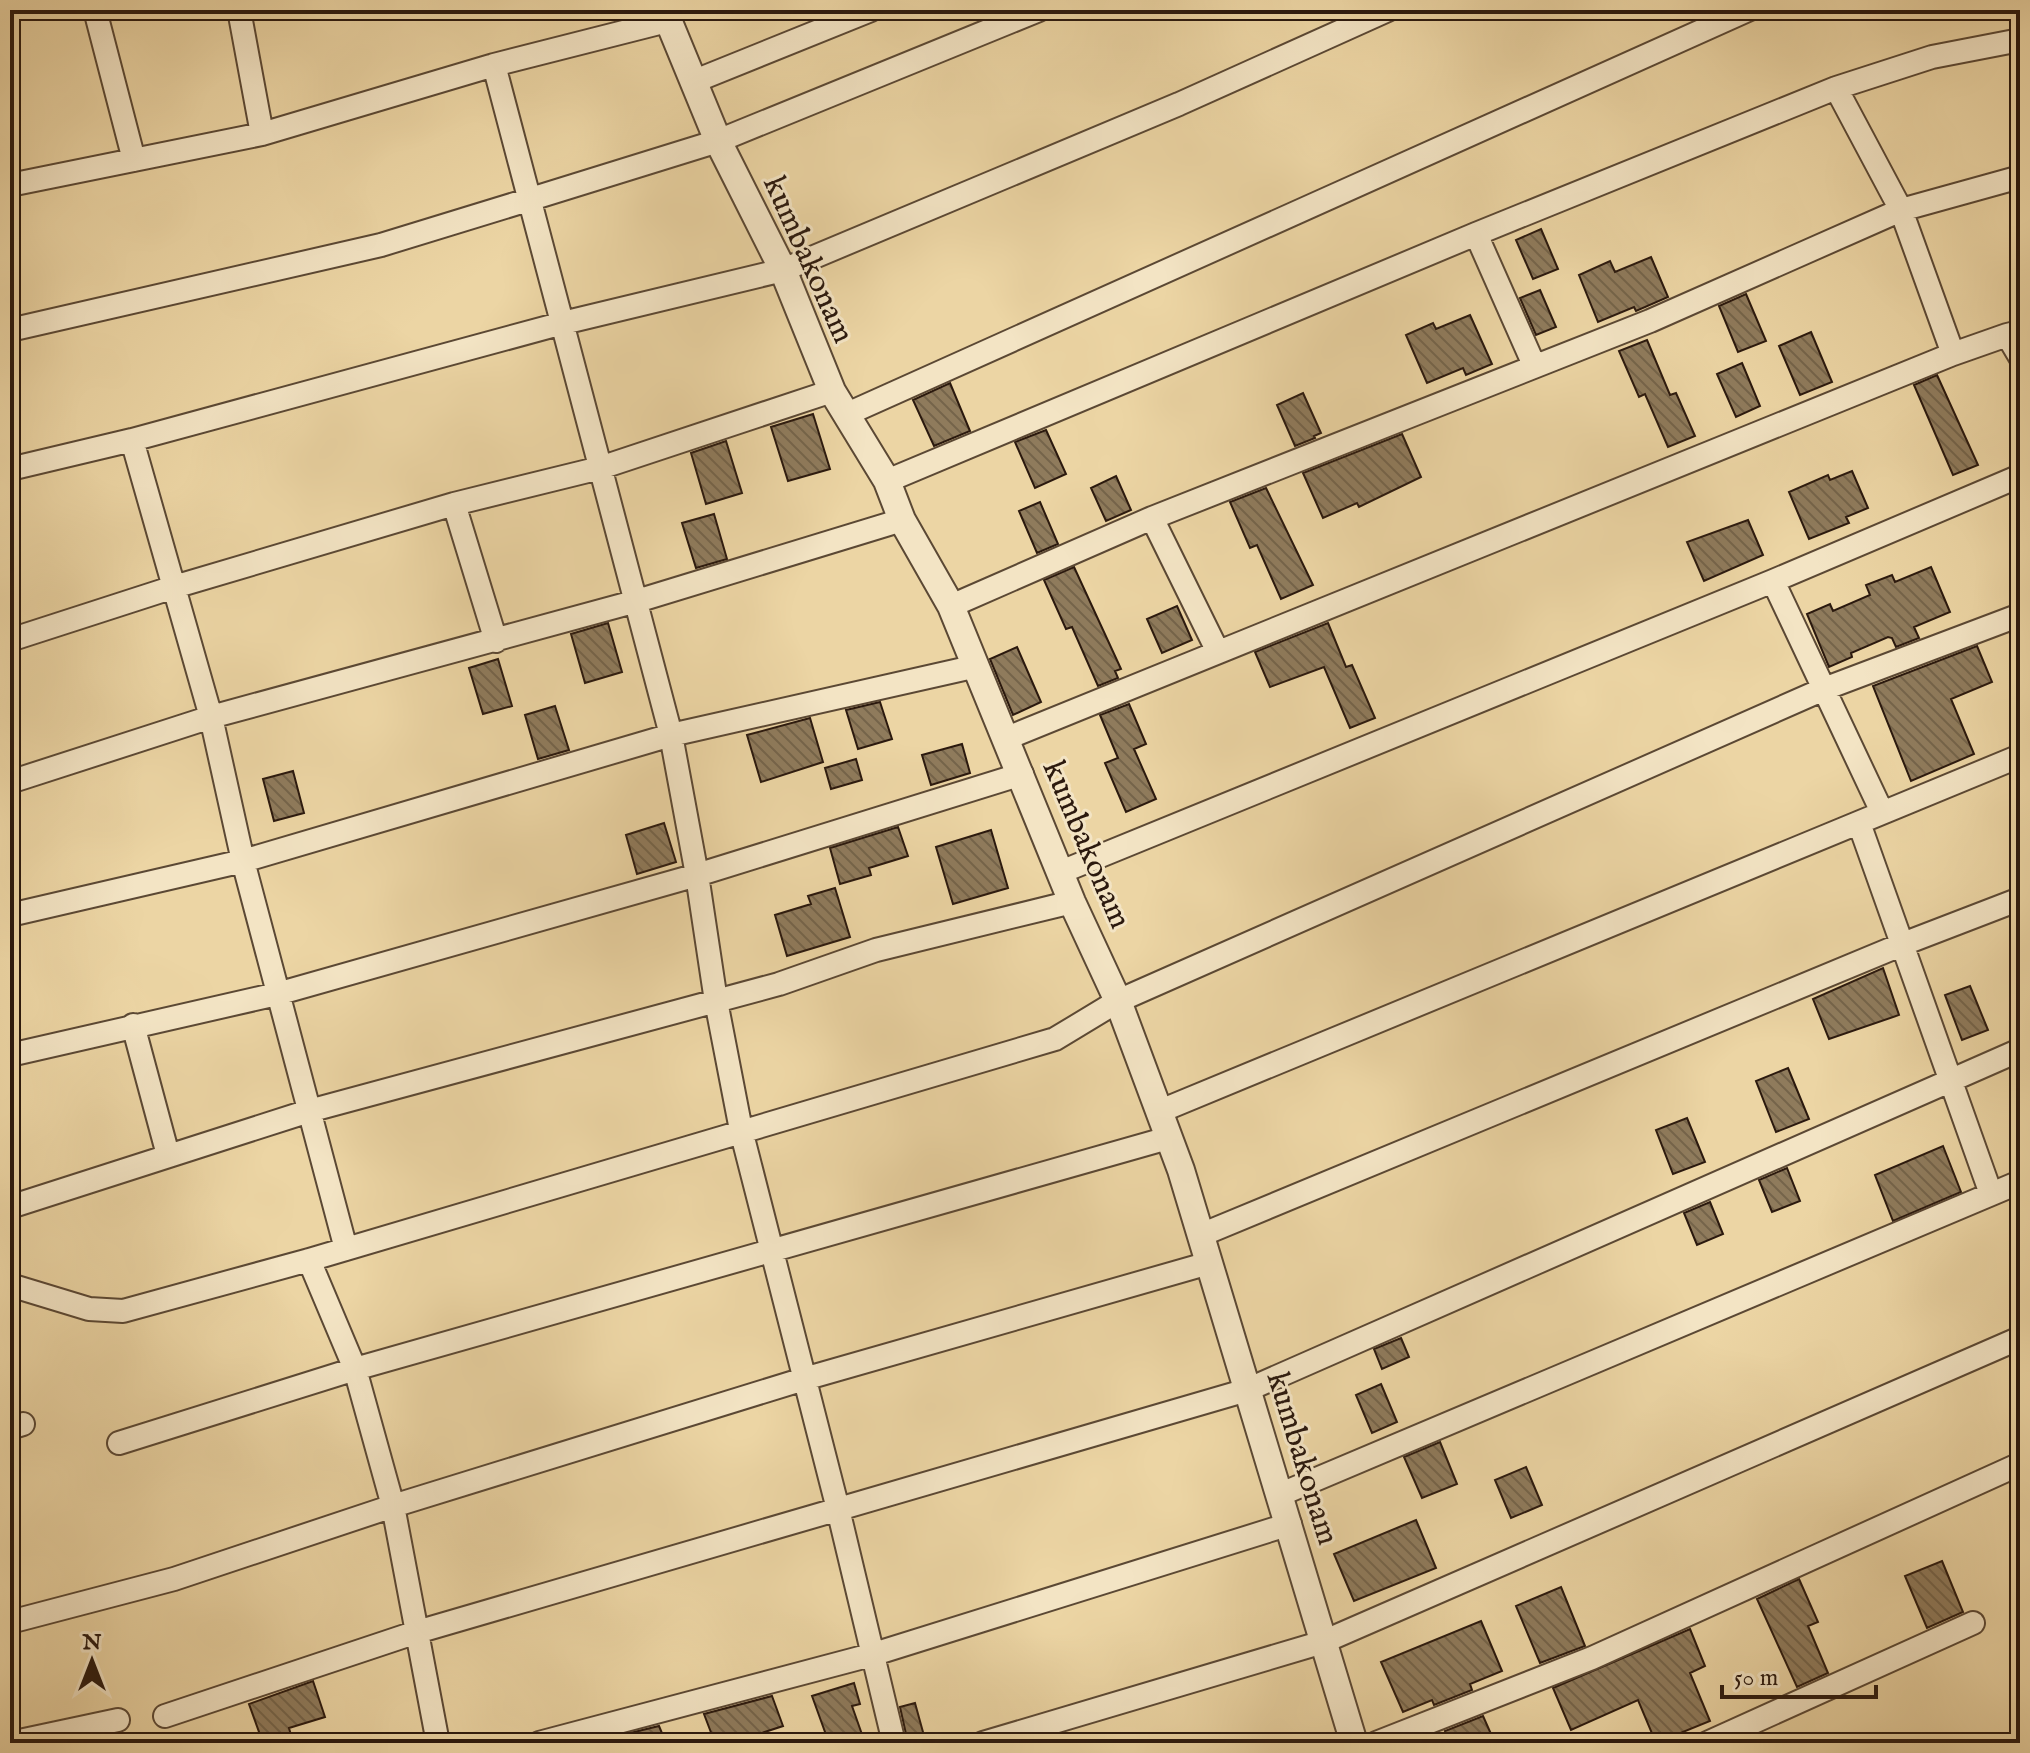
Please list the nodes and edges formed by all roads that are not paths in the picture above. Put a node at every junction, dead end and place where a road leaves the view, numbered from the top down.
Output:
1 (95, 10) edge
2 (239, 10) edge
3 (871, 10) edge
4 (1039, 10) edge
5 (1388, 10) edge
6 (1748, 10) edge
7 (665, 15) edge
8 (2020, 40) edge
9 (494, 65) junction
10 (695, 81) junction
11 (1836, 88) junction
12 (262, 134) junction
13 (718, 141) junction
14 (134, 160) junction
15 (2020, 177) edge
16 (10, 185) edge
17 (531, 199) junction
18 (1901, 210) junction
19 (1476, 234) junction
20 (783, 270) junction
21 (563, 323) junction
22 (10, 330) edge
23 (2014, 333) edge
24 (1953, 354) junction
25 (2020, 357) edge
26 (1534, 365) junction
27 (832, 391) junction
28 (845, 415) junction
29 (132, 440) junction
30 (600, 468) junction
31 (10, 469) edge
32 (2020, 476) edge
33 (887, 481) junction
34 (454, 504) junction
35 (1152, 518) junction
36 (902, 520) junction
37 (1773, 581) junction
38 (174, 587) junction
39 (637, 601) junction
40 (951, 606) junction
41 (2020, 615) edge
42 (10, 640) edge
43 (496, 641) junction
44 (1218, 652) junction
45 (977, 666) junction
46 (1824, 689) junction
47 (211, 717) junction
48 (671, 735) junction
49 (1007, 738) junction
50 (2020, 756) edge
51 (1022, 774) junction
52 (10, 782) edge
53 (1882, 812) junction
54 (1859, 823) junction
55 (243, 861) junction
56 (1061, 872) junction
57 (697, 875) junction
58 (2020, 899) edge
59 (1072, 902) junction
60 (10, 915) edge
61 (1903, 944) junction
62 (277, 994) junction
63 (716, 1001) junction
64 (1118, 1001) junction
65 (133, 1025) junction
66 (2020, 1050) edge
67 (10, 1055) edge
68 (1949, 1082) junction
69 (309, 1111) junction
70 (1158, 1112) junction
71 (741, 1130) junction
72 (1168, 1138) junction
73 (168, 1155) junction
74 (2020, 1182) edge
75 (1991, 1194) junction
76 (10, 1207) edge
77 (1201, 1235) junction
78 (346, 1249) junction
79 (773, 1249) junction
80 (309, 1260) junction
81 (1209, 1263) junction
82 (10, 1285) edge
83 (2020, 1338) edge
84 (355, 1369) junction
85 (804, 1379) junction
86 (1247, 1390) junction
87 (119, 1443) dead end
88 (2020, 1464) edge
89 (1279, 1495) junction
90 (393, 1506) junction
91 (838, 1509) junction
92 (1290, 1524) junction
93 (10, 1622) edge
94 (1973, 1623) dead end
95 (417, 1632) junction
96 (1323, 1642) junction
97 (871, 1655) junction
98 (165, 1716) dead end
99 (118, 1720) dead end
100 (10, 1743) edge
101 (438, 1743) edge
102 (539, 1743) edge
103 (894, 1743) edge
104 (983, 1743) edge
105 (1354, 1743) edge
106 (1376, 1743) edge
107 (1707, 1743) edge

1 - 14 street
2 - 12 street
3 - 10 street
4 - 13 street
5 - 20 street
6 - 28 street
7 - 9 street
7 - 10 street, kumbakonam
8 - 11 street
9 - 12 street
9 - 17 street
10 - 13 street, kumbakonam
11 - 18 street
11 - 19 street
12 - 14 street
13 - 17 street
13 - 20 street, kumbakonam
14 - 16 street
15 - 18 street
17 - 21 street
17 - 22 street
18 - 24 street
18 - 26 street
19 - 26 street
19 - 33 street
20 - 21 street
20 - 27 street, kumbakonam
21 - 29 street
21 - 30 street
23 - 24 street
23 - 25 street
24 - 44 street
26 - 35 street
27 - 28 street, kumbakonam
27 - 30 street
28 - 33 street, kumbakonam
29 - 31 street
29 - 38 street
30 - 34 street
30 - 39 street
32 - 37 street
33 - 36 street, kumbakonam
34 - 38 street
34 - 43 street
35 - 40 street
35 - 44 street
36 - 39 street
36 - 40 street, kumbakonam
37 - 46 street
37 - 56 street
38 - 42 street
38 - 47 street
39 - 43 street
39 - 48 street
40 - 45 street, kumbakonam
41 - 46 street
43 - 47 street
44 - 49 street
45 - 48 street
45 - 49 street, kumbakonam
46 - 53 street
46 - 64 street
47 - 52 street
47 - 55 street
48 - 55 street
48 - 57 street
49 - 51 street, kumbakonam
50 - 53 street
51 - 56 street, kumbakonam
51 - 57 street
53 - 54 street
54 - 61 street
54 - 70 street
55 - 60 street
55 - 62 street
56 - 59 street, kumbakonam
57 - 62 street
57 - 63 street
58 - 61 street
59 - 63 street
59 - 64 street, kumbakonam
61 - 68 street
61 - 77 street
62 - 65 street
62 - 69 street
63 - 69 street
63 - 71 street
64 - 70 street, kumbakonam
64 - 71 street
65 - 67 street
65 - 73 street
66 - 68 street
68 - 75 street
68 - 86 street
69 - 73 street
69 - 78 street
70 - 72 street, kumbakonam
71 - 78 street
71 - 79 street
72 - 77 street, kumbakonam
72 - 79 street
73 - 76 street
74 - 75 street
75 - 89 street
77 - 81 street, kumbakonam
78 - 80 street
79 - 84 street
79 - 85 street
80 - 82 street
80 - 84 street
81 - 85 street
81 - 86 street, kumbakonam
83 - 96 street
84 - 87 street
84 - 90 street
85 - 90 street
85 - 91 street
86 - 89 street, kumbakonam
86 - 91 street
88 - 106 street
89 - 92 street, kumbakonam
90 - 93 street
90 - 95 street
91 - 95 street
91 - 97 street
92 - 96 street, kumbakonam
92 - 97 street
94 - 107 street
95 - 98 street
95 - 101 street
96 - 104 street
96 - 105 street, kumbakonam
97 - 102 street
97 - 103 street
99 - 100 street

